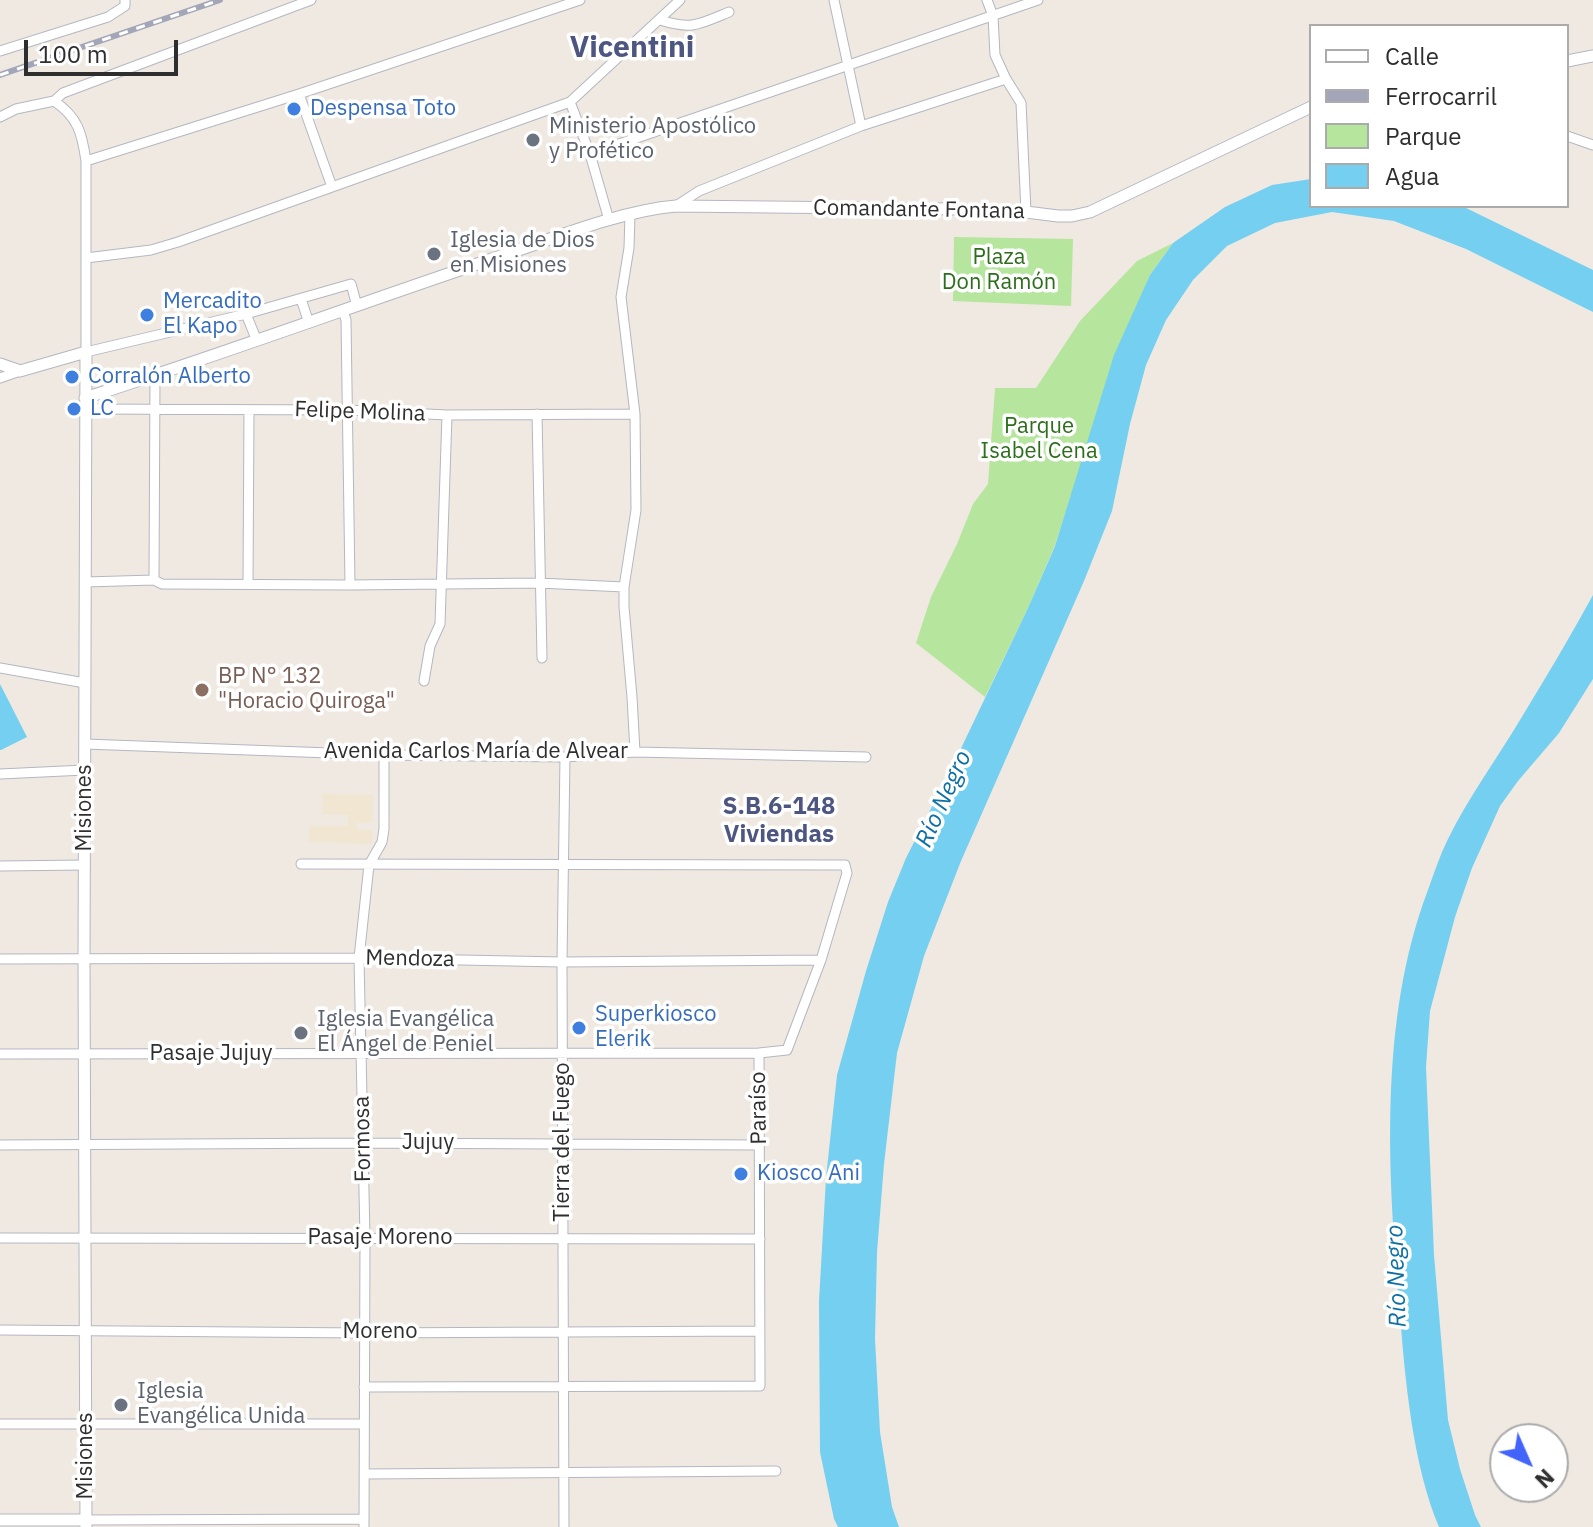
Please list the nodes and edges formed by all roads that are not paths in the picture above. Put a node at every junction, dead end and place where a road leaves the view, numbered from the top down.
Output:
1 (311, 0) edge
2 (580, 0) edge
3 (680, 0) edge
4 (834, 0) edge
5 (987, 0) edge
6 (1038, 0) edge
7 (125, 3) edge
8 (729, 12) dead end
9 (993, 16) junction
10 (660, 20) junction
11 (0, 51) edge
12 (1593, 56) edge
13 (1569, 61) edge
14 (848, 65) junction
15 (1006, 79) junction
16 (299, 94) junction
17 (54, 101) junction
18 (570, 102) junction
19 (1309, 108) edge
20 (0, 117) edge
21 (861, 126) junction
22 (1569, 137) edge
23 (1593, 145) edge
24 (590, 154) junction
25 (86, 161) junction
26 (332, 187) junction
27 (676, 206) junction
28 (1026, 212) junction
29 (630, 215) junction
30 (609, 220) junction
31 (86, 258) junction
32 (301, 299) junction
33 (357, 306) junction
34 (343, 311) junction
35 (246, 314) junction
36 (309, 323) junction
37 (257, 341) junction
38 (86, 352) junction
39 (0, 364) edge
40 (20, 371) junction
41 (155, 376) junction
42 (0, 378) edge
43 (85, 404) junction
44 (154, 409) junction
45 (249, 410) junction
46 (347, 410) junction
47 (537, 414) junction
48 (635, 414) junction
49 (447, 415) junction
50 (154, 580) junction
51 (85, 582) junction
52 (248, 583) junction
53 (539, 583) junction
54 (441, 584) junction
55 (350, 585) junction
56 (624, 587) junction
57 (542, 658) dead end
58 (0, 668) edge
59 (424, 681) dead end
60 (85, 683) junction
61 (85, 744) junction
62 (635, 752) junction
63 (384, 755) junction
64 (565, 757) junction
65 (866, 757) dead end
66 (85, 770) junction
67 (0, 774) edge
68 (301, 864) dead end
69 (85, 865) junction
70 (369, 865) junction
71 (0, 866) edge
72 (565, 866) junction
73 (359, 958) junction
74 (0, 959) edge
75 (84, 960) junction
76 (821, 960) junction
77 (562, 962) junction
78 (563, 1052) junction
79 (362, 1053) junction
80 (759, 1053) junction
81 (0, 1054) edge
82 (86, 1054) junction
83 (363, 1143) junction
84 (564, 1143) junction
85 (85, 1144) junction
86 (0, 1145) edge
87 (759, 1145) junction
88 (0, 1238) edge
89 (86, 1238) junction
90 (365, 1238) junction
91 (564, 1238) junction
92 (760, 1239) junction
93 (86, 1329) junction
94 (0, 1330) edge
95 (564, 1331) junction
96 (760, 1331) junction
97 (364, 1333) junction
98 (364, 1387) junction
99 (564, 1387) junction
100 (0, 1424) edge
101 (86, 1424) junction
102 (364, 1424) junction
103 (776, 1471) dead end
104 (564, 1472) junction
105 (364, 1474) junction
106 (0, 1520) edge
107 (364, 1523) edge
108 (86, 1524) edge
109 (564, 1527) edge

1 - 17 street
2 - 16 street
3 - 10 street
4 - 14 street
5 - 9 street
6 - 9 street
7 - 11 street
8 - 10 street
9 - 14 street
9 - 15 street
10 - 18 street
12 - 13 street
14 - 21 street
14 - 24 street
15 - 21 street
15 - 28 street
16 - 25 street
16 - 26 street
17 - 20 street
17 - 25 street, Misiones
18 - 24 street
18 - 26 street
19 - 28 street, Comandante Fontana
21 - 27 street
22 - 23 street
24 - 30 street
25 - 31 street, Misiones
26 - 31 street
27 - 28 street, Comandante Fontana
27 - 29 street, Comandante Fontana
29 - 30 street, Comandante Fontana
29 - 48 street
30 - 33 street, Comandante Fontana
31 - 38 street, Misiones
32 - 33 street
32 - 35 street
32 - 36 street
33 - 34 street, Comandante Fontana
34 - 36 street, Comandante Fontana
34 - 46 street
35 - 37 street
35 - 38 street
36 - 37 street, Comandante Fontana
37 - 41 street, Comandante Fontana
38 - 40 street
38 - 43 street, Misiones
39 - 40 street
40 - 42 street
41 - 43 street, Comandante Fontana
41 - 44 street
43 - 44 street, Felipe Molina
43 - 51 street, Misiones
44 - 45 street, Felipe Molina
44 - 50 street
45 - 46 street, Felipe Molina
45 - 52 street
46 - 49 street, Felipe Molina
46 - 55 street
47 - 48 street, Felipe Molina
47 - 49 street, Felipe Molina
47 - 53 street
48 - 56 street
49 - 54 street
50 - 51 street
50 - 52 street
51 - 60 street, Misiones
52 - 55 street
53 - 54 street
53 - 56 street
53 - 57 street
54 - 55 street
54 - 59 street
56 - 62 street
58 - 60 street
60 - 61 street, Misiones
61 - 63 street, Avenida Carlos María de Alvear
61 - 66 street, Misiones
62 - 64 street, Avenida Carlos María de Alvear
62 - 65 street, Avenida Carlos María de Alvear
63 - 64 street, Avenida Carlos María de Alvear
63 - 70 street, Formosa
64 - 72 street, Tierra del Fuego
66 - 67 street
66 - 69 street, Misiones
68 - 70 street
69 - 71 street
69 - 75 street, Misiones
70 - 72 street
70 - 73 street, Formosa
72 - 76 street, Paraíso
72 - 77 street, Tierra del Fuego
73 - 75 street, Mendoza
73 - 77 street, Mendoza
73 - 79 street, Formosa
74 - 75 street, Mendoza
75 - 82 street, Misiones
76 - 77 street, Mendoza
76 - 80 street, Paraíso
77 - 78 street, Tierra del Fuego
78 - 79 street, Pasaje Jujuy
78 - 80 street, Pasaje Jujuy
78 - 84 street, Tierra del Fuego
79 - 82 street, Pasaje Jujuy
79 - 83 street, Formosa
80 - 87 street, Paraíso
81 - 82 street, Pasaje Jujuy
82 - 85 street, Misiones
83 - 84 street, Jujuy
83 - 85 street, Jujuy
83 - 90 street, Formosa
84 - 87 street, Jujuy
84 - 91 street, Tierra del Fuego
85 - 86 street, Jujuy
85 - 89 street, Misiones
87 - 92 street, Paraíso
88 - 89 street, Pasaje Moreno
89 - 90 street, Pasaje Moreno
89 - 93 street, Misiones
90 - 91 street, Pasaje Moreno
90 - 97 street, Formosa
91 - 92 street, Pasaje Moreno
91 - 95 street, Tierra del Fuego
92 - 96 street, Paraíso
93 - 94 street, Moreno
93 - 97 street, Moreno
93 - 101 street, Misiones
95 - 96 street, Moreno
95 - 97 street, Moreno
95 - 99 street, Tierra del Fuego
96 - 99 street, Paraíso
97 - 98 street, Formosa
98 - 99 street
98 - 102 street, Formosa
99 - 104 street, Tierra del Fuego
100 - 101 street
101 - 102 street
101 - 108 street, Misiones
102 - 105 street, Formosa
103 - 104 street
104 - 105 street
104 - 109 street, Tierra del Fuego
105 - 107 street, Formosa
106 - 108 street
107 - 108 street

